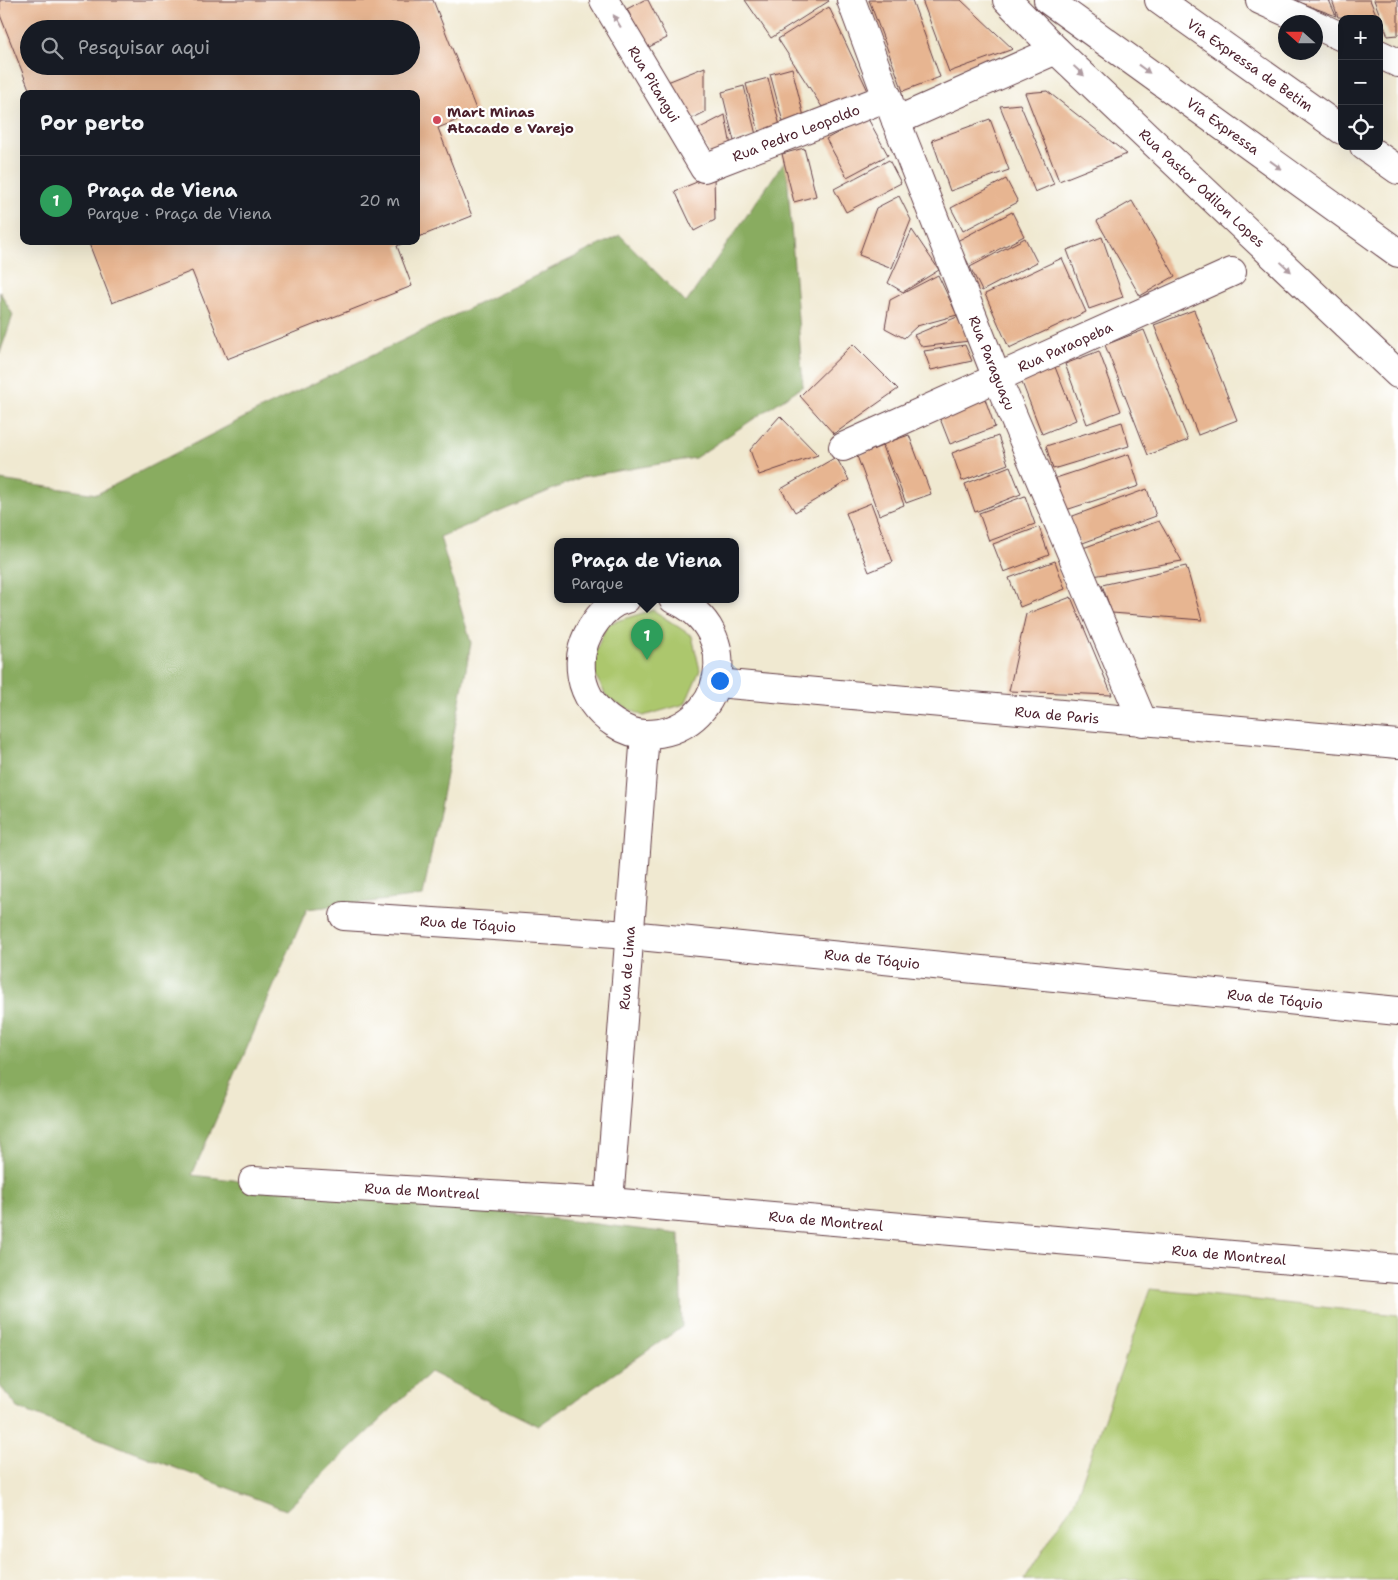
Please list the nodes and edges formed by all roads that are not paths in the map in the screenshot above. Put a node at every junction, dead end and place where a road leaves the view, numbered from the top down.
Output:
1 (604, 0) edge
2 (851, 0) edge
3 (1007, 0) edge
4 (1048, 0) edge
5 (1159, 0) edge
6 (1260, 0) edge
7 (1293, 15) edge
8 (1323, 28) edge
9 (1338, 35) edge
10 (1056, 50) junction
11 (1383, 56) edge
12 (1398, 63) edge
13 (892, 109) junction
14 (1338, 127) edge
15 (1370, 150) edge
16 (704, 168) joint
17 (1398, 170) edge
18 (1398, 253) edge
19 (1232, 272) dead end
20 (1398, 374) edge
21 (997, 378) junction
22 (844, 447) dead end
23 (616, 603) edge
24 (684, 603) edge
25 (717, 684) junction
26 (1143, 722) junction
27 (645, 734) junction
28 (1398, 744) edge
29 (344, 916) dead end
30 (629, 935) junction
31 (1398, 1011) edge
32 (253, 1181) dead end
33 (609, 1202) junction
34 (1398, 1269) edge

16 -> 1 main road, Rua Pitangui
2 - 13 main road, Rua Paraguaçu
3 - 10 main road, Rua Pastor Odilon Lopes
4 -> 18 main road, Via Expressa
5 - 14 main road, Via Expressa de Betim
6 - 7 main road
8 - 9 main road
10 - 13 main road, Rua Pedro Leopoldo
10 -> 20 main road, Rua Pastor Odilon Lopes
11 - 12 main road
13 - 16 main road, Rua Pedro Leopoldo
13 - 21 main road, Rua Paraguaçu
15 - 17 main road
19 - 21 main road, Rua Paraopeba
21 - 22 main road, Rua Paraopeba
21 - 26 main road, Rua Paraguaçu
23 - 27 main road
24 - 25 main road
25 - 26 main road, Rua de Paris
25 - 27 main road
26 - 28 main road, Rua de Paris
27 - 30 main road, Rua de Lima
29 - 30 main road, Rua de Tóquio
30 - 31 main road, Rua de Tóquio
30 - 33 main road, Rua de Lima
32 - 33 main road, Rua de Montreal
33 - 34 main road, Rua de Montreal

